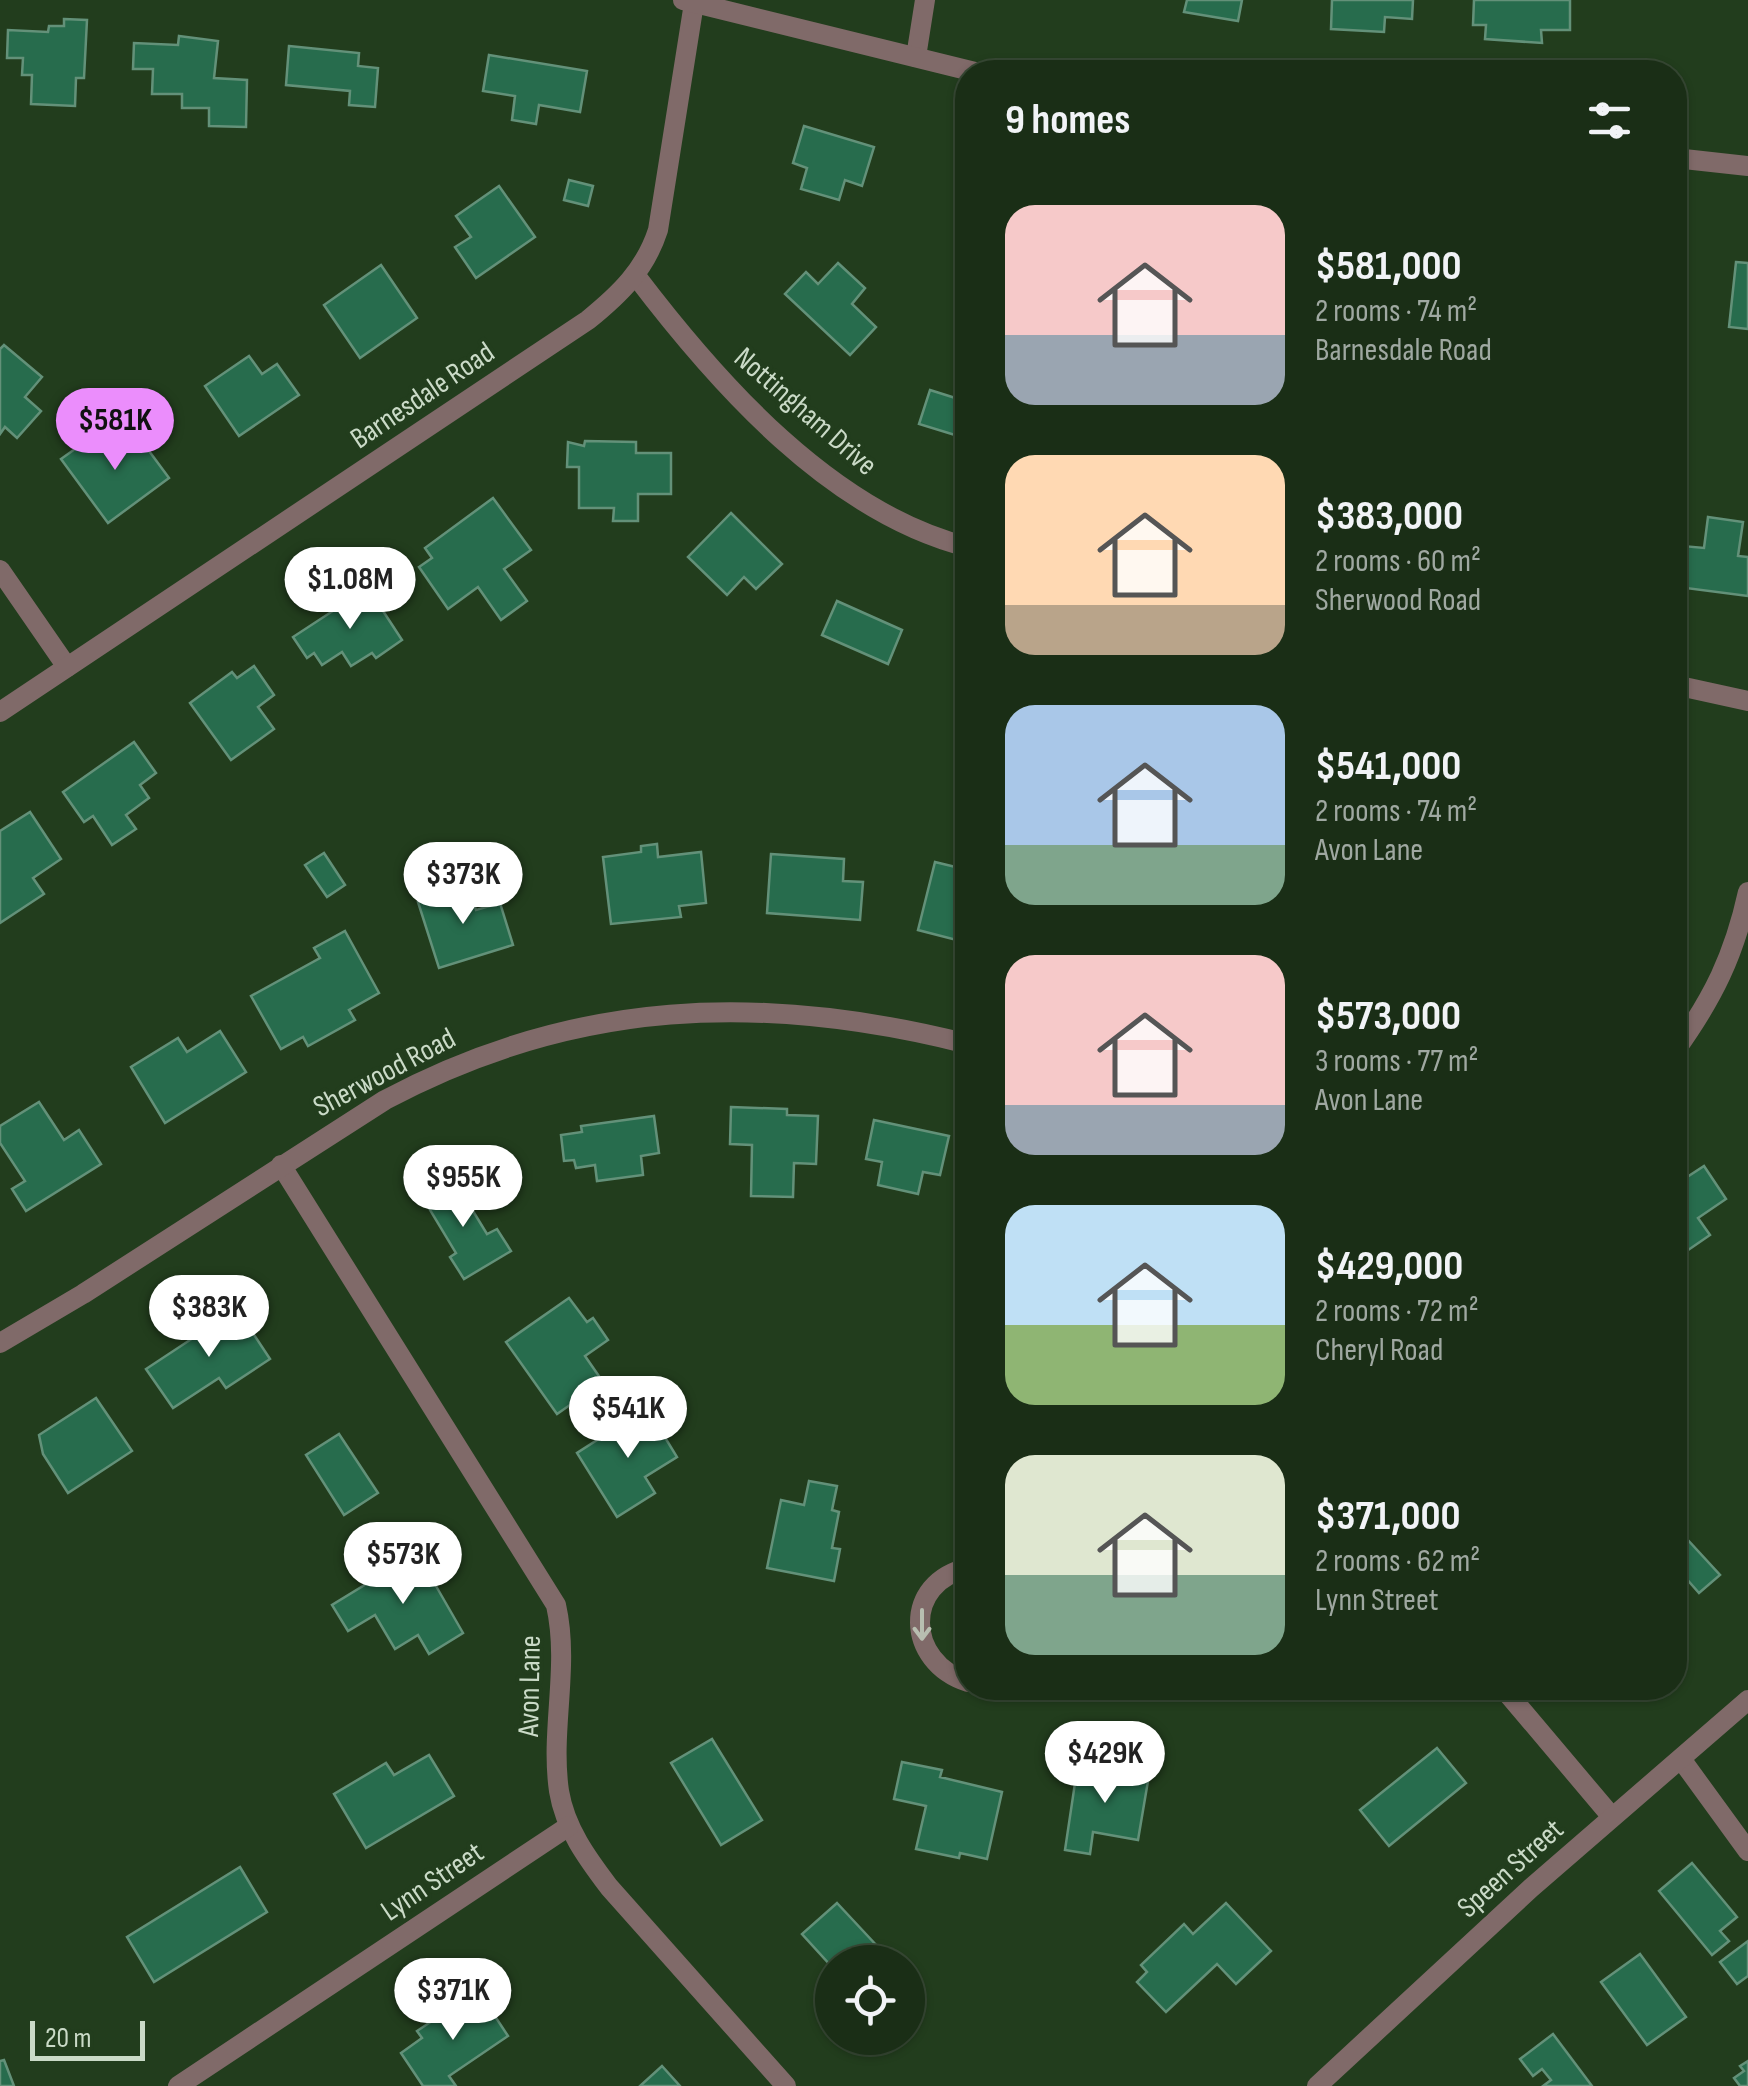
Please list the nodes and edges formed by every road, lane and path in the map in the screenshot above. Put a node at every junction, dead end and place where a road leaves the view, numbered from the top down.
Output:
1 (924, 0) edge
2 (689, 1) edge
3 (916, 57) junction
4 (955, 67) edge
5 (1687, 159) edge
6 (1748, 166) edge
7 (636, 276) junction
8 (955, 542) edge
9 (0, 570) edge
10 (68, 667) junction
11 (1687, 688) edge
12 (1748, 702) edge
13 (0, 712) edge
14 (1748, 892) edge
15 (1687, 1033) edge
16 (955, 1041) edge
17 (281, 1165) junction
18 (0, 1343) edge
19 (955, 1573) edge
20 (955, 1678) edge
21 (1513, 1700) edge
22 (1748, 1700) edge
23 (1681, 1759) junction
24 (1612, 1817) junction
25 (570, 1826) junction
26 (1748, 1851) edge
27 (178, 2086) edge
28 (786, 2086) edge
29 (1317, 2086) edge

1 - 3 street
2 - 3 street
2 - 7 street, Barnesdale Road
3 - 4 street
5 - 6 street
7 - 8 street, Nottingham Drive
7 - 10 street, Barnesdale Road
9 - 10 street
10 - 13 street, Barnesdale Road
11 - 12 street
14 - 15 street
16 - 17 street, Sherwood Road
17 - 18 street, Sherwood Road
17 - 25 street, Avon Lane
19 -> 20 street
21 - 24 street
22 - 23 street, Speen Street
23 - 24 street, Speen Street
23 - 26 street
24 - 29 street, Speen Street
25 - 27 street, Lynn Street
25 - 28 street, Avon Lane

